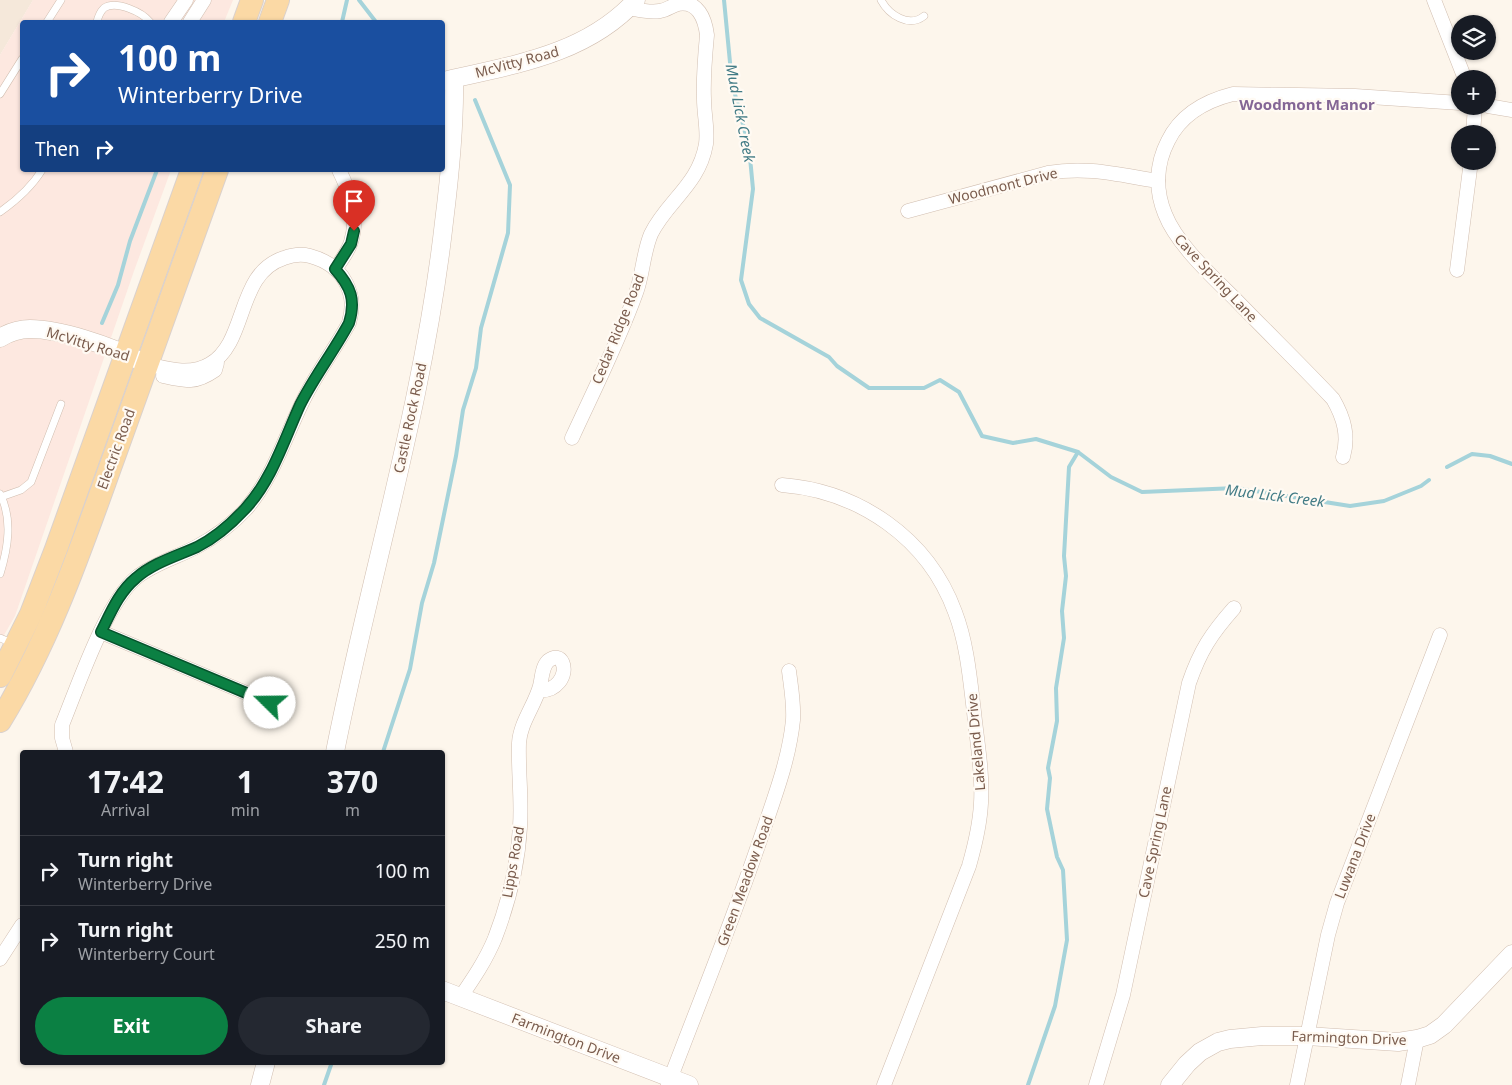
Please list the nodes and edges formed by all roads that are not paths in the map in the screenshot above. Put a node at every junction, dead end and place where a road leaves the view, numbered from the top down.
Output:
1 (61, 0) edge
2 (186, 0) edge
3 (204, 0) edge
4 (252, 0) edge
5 (278, 0) edge
6 (881, 0) edge
7 (1434, 0) edge
8 (107, 2) edge
9 (633, 4) edge
10 (924, 16) dead end
11 (48, 20) edge
12 (98, 20) edge
13 (148, 20) edge
14 (172, 20) edge
15 (191, 20) edge
16 (245, 20) edge
17 (271, 20) edge
18 (20, 62) edge
19 (1461, 70) edge
20 (448, 80) edge
21 (0, 94) edge
22 (1451, 102) edge
23 (1496, 107) edge
24 (1512, 110) edge
25 (1470, 170) edge
26 (41, 172) edge
27 (191, 172) edge
28 (216, 172) edge
29 (339, 172) edge
30 (1158, 181) junction
31 (908, 211) dead end
32 (0, 212) edge
33 (335, 269) junction
34 (1458, 270) dead end
35 (0, 338) edge
36 (126, 354) junction
37 (147, 364) junction
38 (61, 404) dead end
39 (572, 438) dead end
40 (1343, 457) dead end
41 (782, 485) dead end
42 (1, 496) edge
43 (0, 574) edge
44 (1234, 608) dead end
45 (101, 632) junction
46 (1440, 635) dead end
47 (8, 642) edge
48 (789, 671) dead end
49 (0, 676) edge
50 (539, 690) dead end
51 (270, 703) dead end
52 (0, 721) edge
53 (65, 750) edge
54 (335, 750) edge
55 (20, 928) edge
56 (1512, 954) edge
57 (0, 959) edge
58 (445, 991) edge
59 (460, 998) junction
60 (1307, 1036) junction
61 (1418, 1039) junction
62 (265, 1065) edge
63 (670, 1081) edge
64 (260, 1085) edge
65 (690, 1085) edge
66 (884, 1085) edge
67 (1096, 1085) edge
68 (1170, 1085) edge
69 (1297, 1085) edge
70 (1408, 1085) edge

1 - 11 lane
2 - 14 street
3 - 15 street
4 - 16 main road
5 - 17 main road
6 - 10 lane
7 - 19 street
8 - 12 lane
8 - 13 lane
9 - 20 street, McVitty Road
9 - 39 street, Cedar Ridge Road
18 - 21 lane
20 - 54 street, Castle Rock Road
22 - 30 street, Cave Spring Lane
23 - 24 street
25 - 34 street
26 - 32 lane
27 - 36 main road, Electric Road
28 - 37 main road, Electric Road
29 - 33 street
30 - 31 street, Woodmont Drive
30 - 40 street, Cave Spring Lane
33 - 37 street
33 - 45 street
35 - 36 street, McVitty Road
36 - 37 street, McVitty Road
36 - 47 main road, Electric Road
37 - 52 main road, Electric Road
38 - 42 lane
41 - 66 street, Lakeland Drive
42 - 43 lane
44 - 67 street, Cave Spring Lane
45 - 51 street
45 - 53 street
46 - 60 street, Luwana Drive
47 - 49 main road, Electric Road
48 - 63 street, Green Meadow Road
50 - 59 street, Lipps Road
55 - 57 street
56 - 61 street, Farmington Drive
58 - 59 street, Farmington Drive
59 - 63 street, Farmington Drive
60 - 61 street, Farmington Drive
60 - 68 street, Farmington Drive
60 - 69 street, Luwana Drive
61 - 70 street
62 - 64 street
63 - 65 street, Farmington Drive

